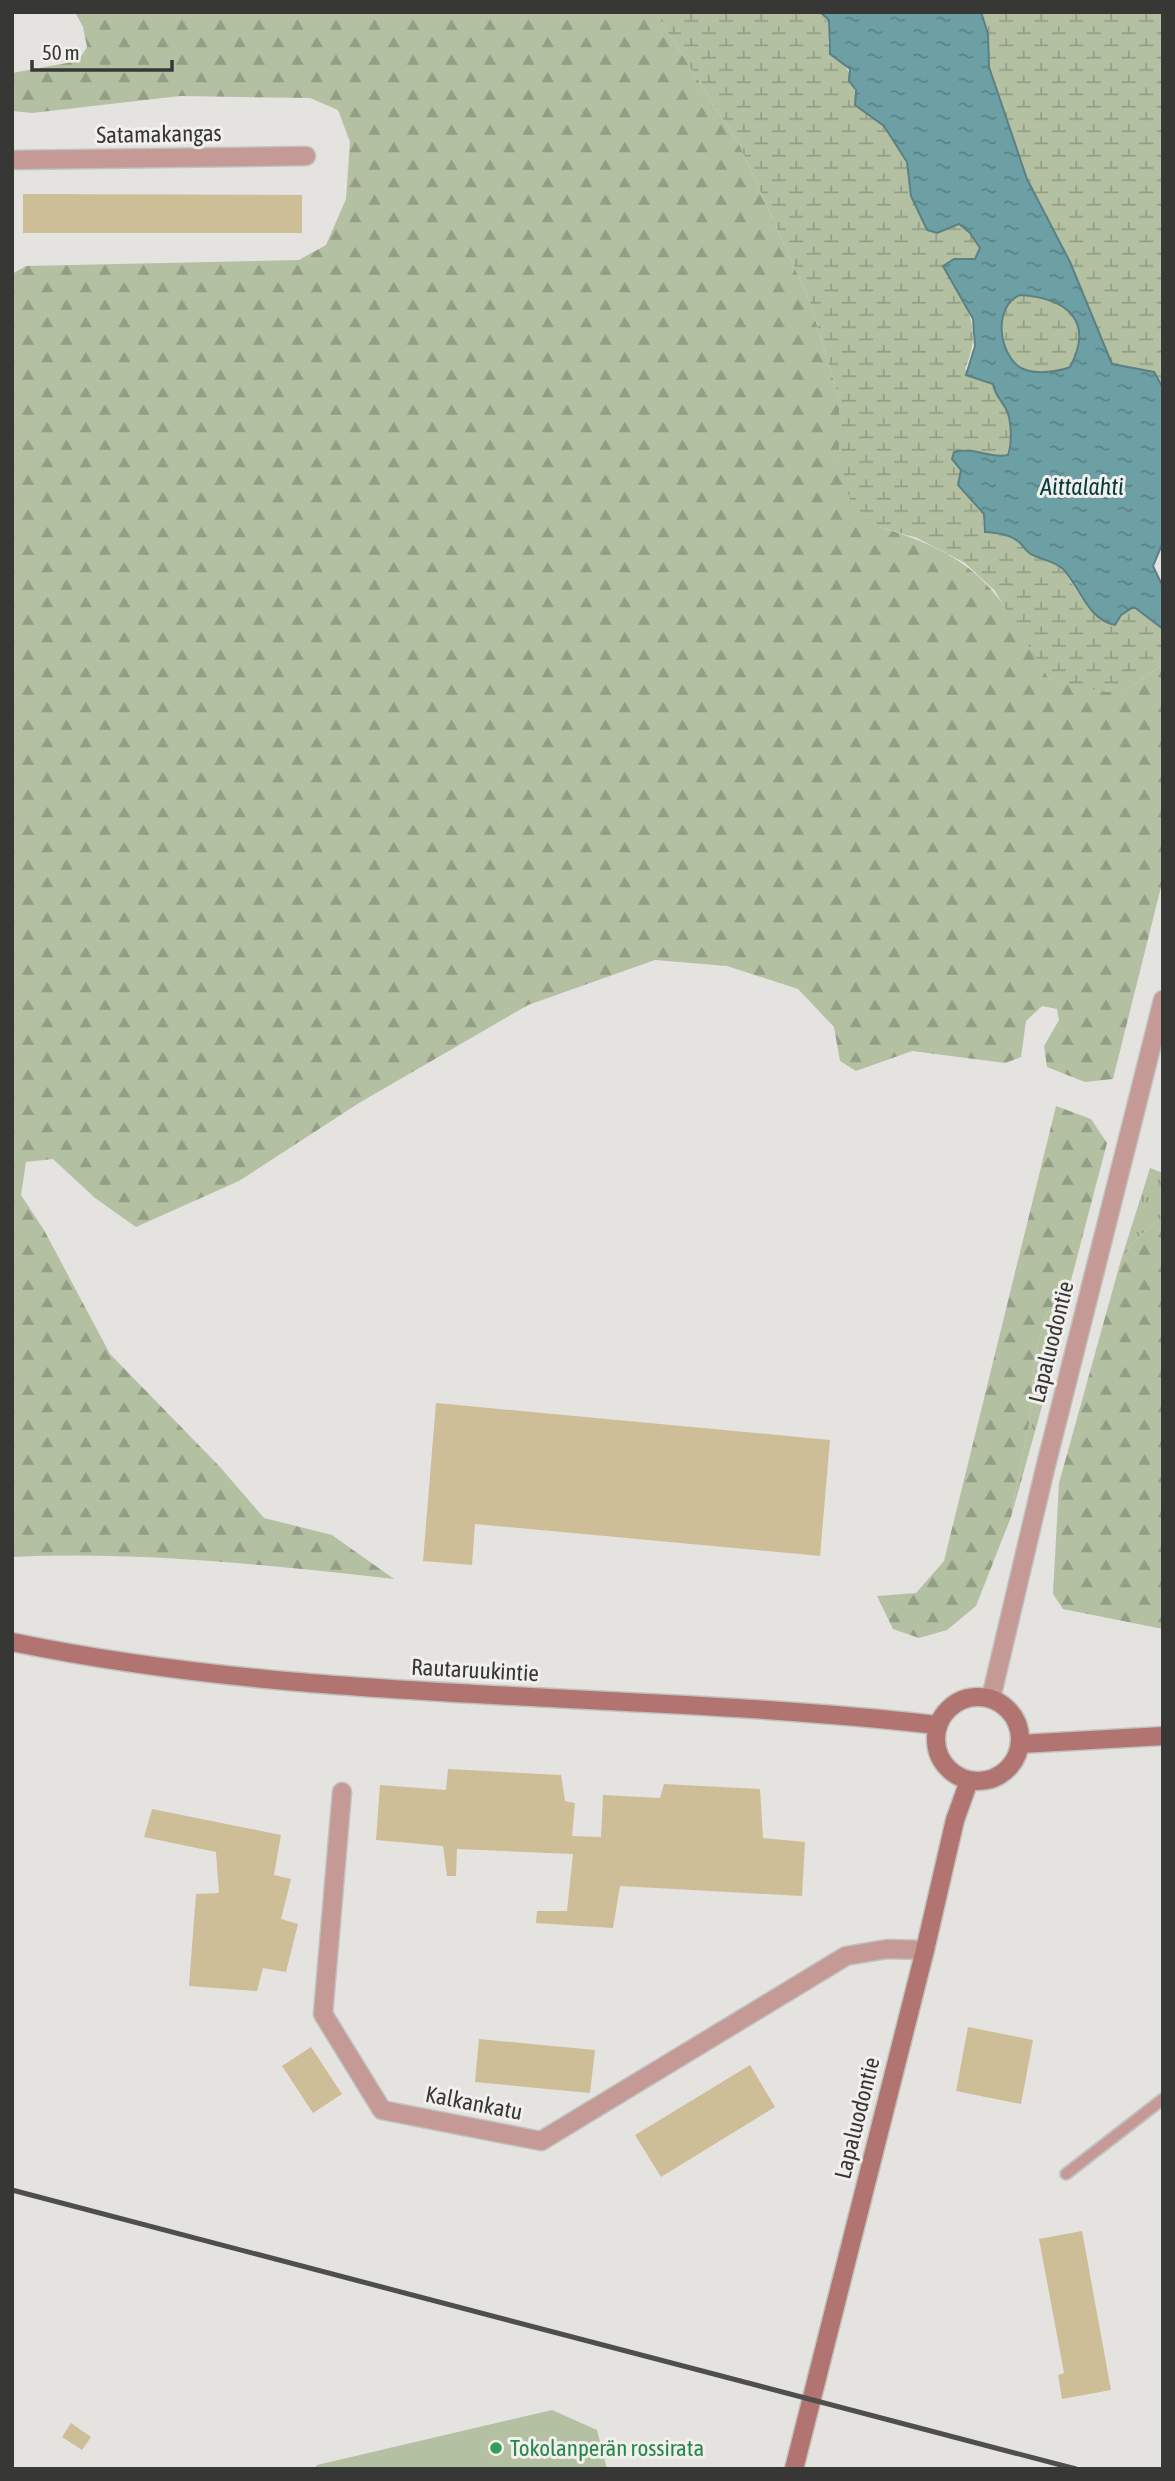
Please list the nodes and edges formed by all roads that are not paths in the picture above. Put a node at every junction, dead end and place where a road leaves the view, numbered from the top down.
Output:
1 (306, 156) dead end
2 (12, 160) edge
3 (1163, 1000) edge
4 (12, 1642) edge
5 (991, 1698) junction
6 (937, 1725) junction
7 (1163, 1736) edge
8 (1020, 1744) junction
9 (969, 1780) junction
10 (342, 1792) dead end
11 (925, 1950) junction
12 (1163, 2099) edge
13 (1066, 2174) dead end
14 (794, 2469) edge

1 - 2 street, Satamakangas
3 - 5 street, Lapaluodontie
4 - 6 main road, Rautaruukintie
5 - 6 main road
5 - 8 main road
6 - 9 main road
7 - 8 main road
8 - 9 main road
9 - 11 main road, Lapaluodontie
10 - 11 street, Kalkankatu
11 - 14 main road, Lapaluodontie
12 - 13 lane

